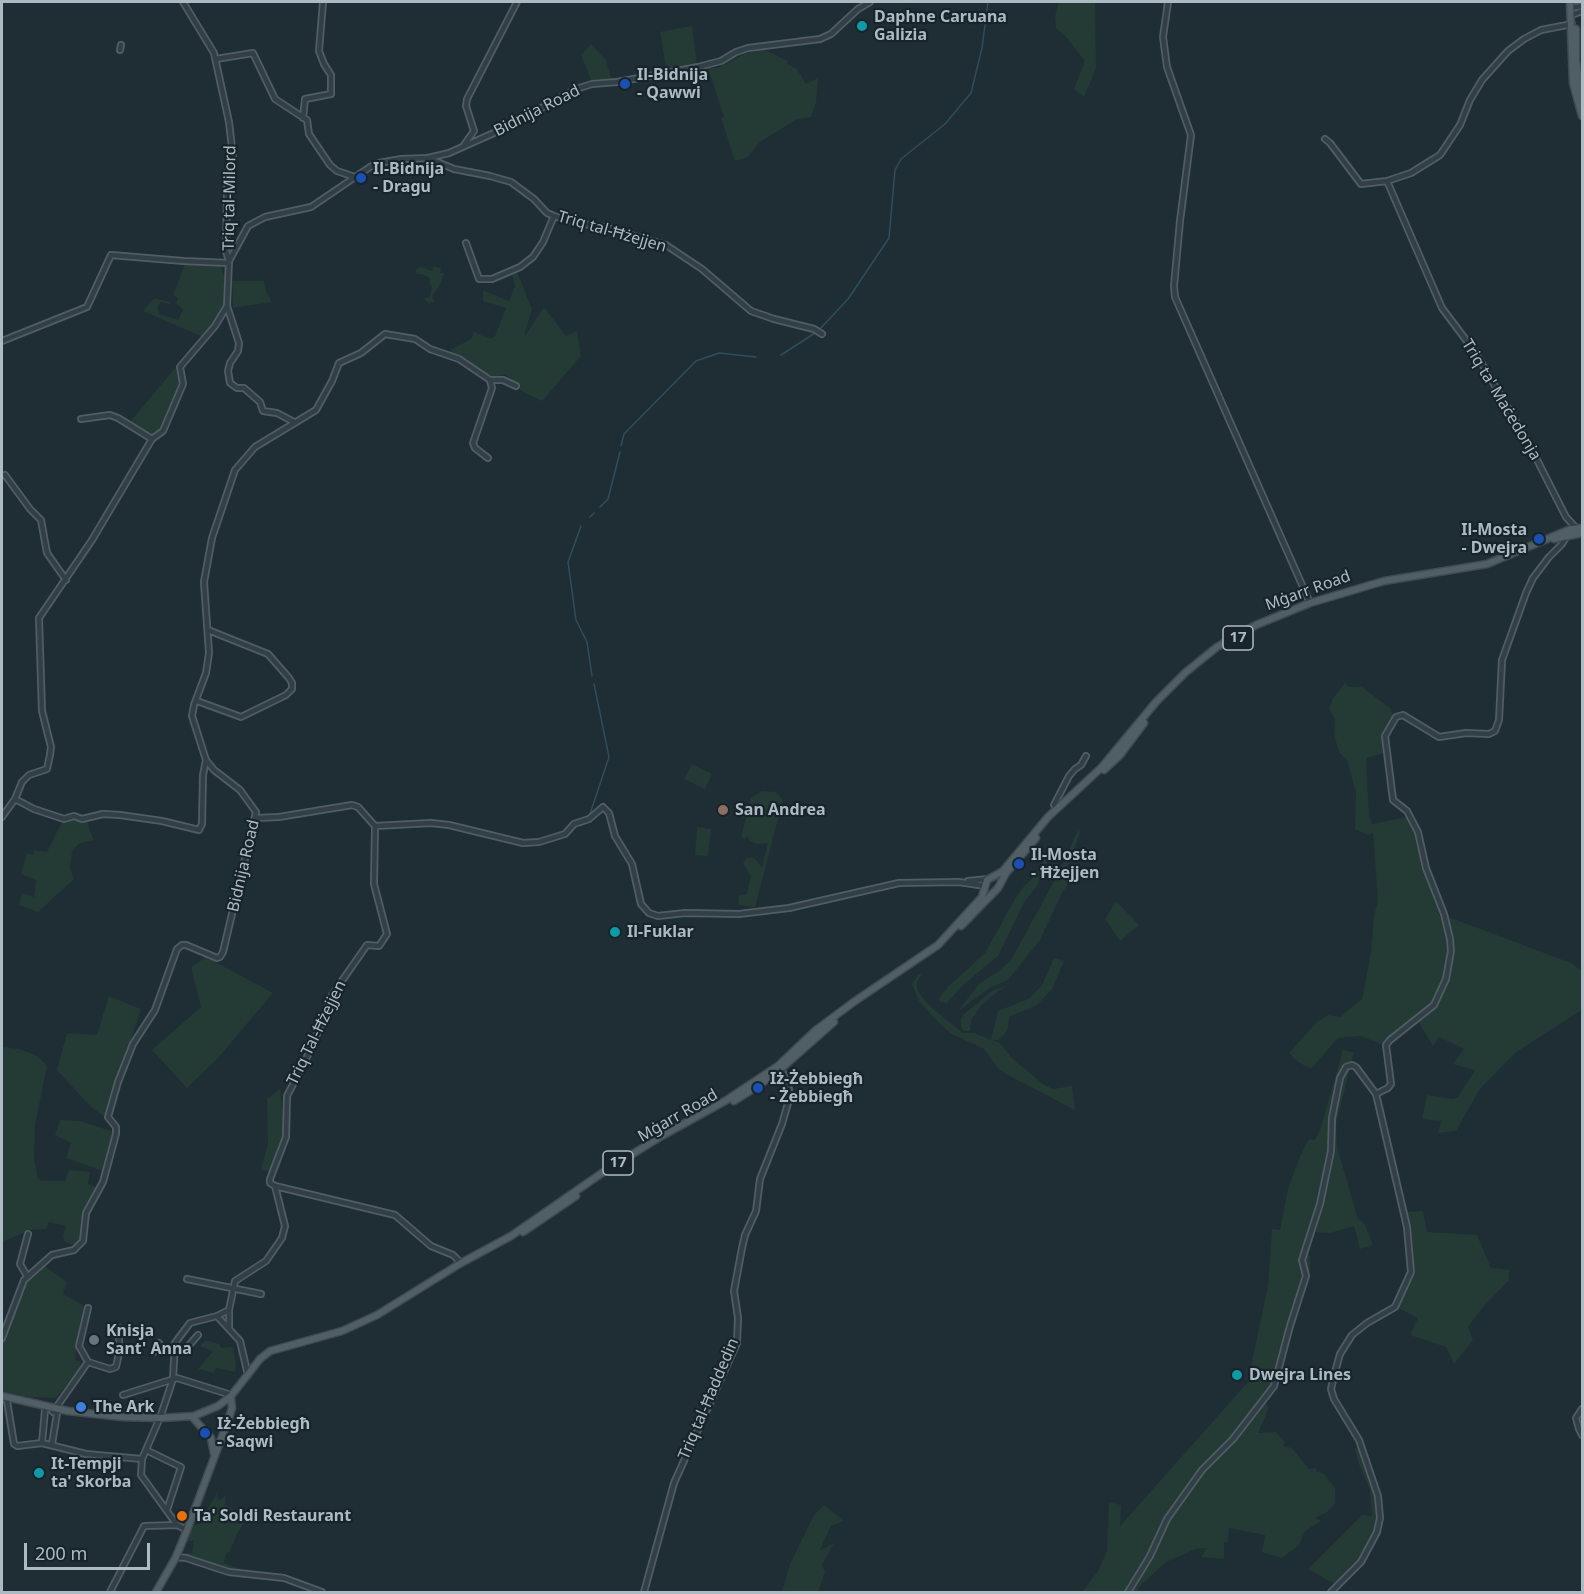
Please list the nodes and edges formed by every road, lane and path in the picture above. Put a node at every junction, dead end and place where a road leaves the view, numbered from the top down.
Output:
1 (183, 2) edge
2 (323, 2) edge
3 (517, 2) edge
4 (870, 2) edge
5 (1168, 2) edge
6 (1582, 6) edge
7 (1573, 10) edge
8 (1582, 11) edge
9 (1572, 24) junction
10 (216, 59) junction
11 (1582, 105) edge
12 (1582, 116) edge
13 (303, 118) junction
14 (1325, 139) dead end
15 (462, 147) junction
16 (428, 158) junction
17 (355, 177) junction
18 (1386, 181) junction
19 (554, 216) junction
20 (466, 243) dead end
21 (229, 262) junction
22 (227, 306) junction
23 (822, 334) dead end
24 (2, 341) edge
25 (490, 380) junction
26 (516, 386) dead end
27 (81, 419) dead end
28 (294, 423) junction
29 (152, 439) junction
30 (488, 458) dead end
31 (5, 475) dead end
32 (1570, 522) junction
33 (1581, 530) edge
34 (1566, 534) junction
35 (66, 580) junction
36 (1310, 603) junction
37 (208, 630) junction
38 (197, 701) junction
39 (1086, 756) dead end
40 (206, 760) junction
41 (15, 799) junction
42 (1057, 808) junction
43 (2, 817) edge
44 (256, 818) junction
45 (375, 826) junction
46 (991, 878) junction
47 (959, 882) junction
48 (977, 884) junction
49 (999, 885) junction
50 (985, 887) junction
51 (994, 892) junction
52 (978, 901) junction
53 (781, 1068) junction
54 (1378, 1093) junction
55 (274, 1186) junction
56 (28, 1234) dead end
57 (461, 1263) junction
58 (27, 1276) junction
59 (187, 1279) dead end
60 (234, 1289) junction
61 (261, 1294) dead end
62 (88, 1308) dead end
63 (230, 1310) junction
64 (217, 1316) junction
65 (229, 1327) junction
66 (119, 1328) dead end
67 (198, 1335) dead end
68 (2, 1338) edge
69 (159, 1343) dead end
70 (175, 1349) junction
71 (154, 1352) dead end
72 (88, 1362) junction
73 (248, 1375) junction
74 (172, 1378) junction
75 (123, 1395) dead end
76 (231, 1398) junction
77 (3, 1399) edge
78 (1582, 1409) edge
79 (52, 1411) junction
80 (194, 1419) junction
81 (159, 1420) junction
82 (1582, 1435) edge
83 (221, 1437) junction
84 (211, 1438) junction
85 (42, 1443) junction
86 (52, 1444) junction
87 (146, 1450) junction
88 (214, 1456) junction
89 (142, 1460) junction
90 (167, 1510) junction
91 (177, 1525) junction
92 (187, 1530) junction
93 (176, 1557) junction
94 (110, 1593) edge
95 (156, 1593) edge
96 (322, 1593) edge
97 (644, 1593) edge
98 (1128, 1593) edge
99 (1330, 1593) edge

1 - 10 street, Triq tal-Milord
2 - 13 street
3 - 15 street
4 - 15 street, Bidnija Road
5 - 36 street
6 - 7 street
7 - 8 street
7 - 9 main road
7 - 11 main road
9 - 12 main road
9 - 18 street
10 - 13 street
10 - 21 street, Triq tal-Milord
13 - 17 street
14 - 18 street
15 - 16 street, Bidnija Road
16 - 17 street, Bidnija Road
16 - 19 street, Triq tal-Ħżejjen
17 - 21 street, Bidnija Road
18 - 32 street, Triq ta' Maċedonja
19 - 20 street
19 - 23 street, Triq tal-Ħżejjen
21 - 22 street, Triq tal-Milord
21 - 24 street
22 - 28 street
22 - 29 street
25 - 26 street
25 - 28 street, Bidnija Road
25 - 30 street
27 - 29 street
28 - 37 street, Bidnija Road
29 - 35 street
31 - 35 street
32 - 33 street, Triq ta' Maċedonja
32 - 34 street
33 - 34 main road, Mġarr Road / 17
34 - 36 main road, Mġarr Road / 17
34 - 49 main road, Mġarr Road / 17
34 - 54 street
35 - 41 street
36 - 42 main road, Mġarr Road / 17
37 - 38 street, Bidnija Road
37 - 38 street
38 - 40 street, Bidnija Road
39 - 42 street
40 - 41 street
40 - 44 street, Bidnija Road
41 - 43 street
42 - 46 main road, Mġarr Road / 17
44 - 45 street
44 - 58 street, Bidnija Road
45 - 47 street
45 - 55 street, Triq Tal-Ħżejjen
46 - 47 street
46 - 49 main road
46 - 50 main road, Mġarr Road / 17
47 - 48 street
48 - 50 street
48 - 52 street
49 - 51 main road, Mġarr Road
50 - 51 main road
50 - 52 main road, Mġarr Road / 17
51 - 53 main road, Mġarr Road / 17
52 - 57 main road, Mġarr Road / 17
53 - 76 main road, Mġarr Road / 17
53 - 97 street, Triq tal-Ħaddedin
54 - 98 street
54 - 99 street
55 - 57 street
55 - 60 street
56 - 58 street
57 - 73 main road, Mġarr Road / 17
58 - 68 street, Bidnija Road
59 - 60 street
60 - 61 street
60 - 63 street
62 - 72 street
63 - 64 street
63 - 65 street
64 - 65 street
64 - 70 street
65 - 73 street
66 - 72 street
67 - 70 street
69 - 71 street
70 - 74 street
72 - 79 street
73 - 76 main road, Mġarr Road / 17
74 - 75 street
74 - 76 street
74 - 81 street
76 - 80 main road
76 - 81 main road
76 - 83 main road, 17
77 - 79 main road
77 - 85 street
78 - 82 street
79 - 81 main road
79 - 85 street
79 - 86 street
80 - 81 main road
80 - 84 main road
81 - 87 street
83 - 84 main road
83 - 88 main road, 17
84 - 88 main road, 17
85 - 86 street
86 - 89 street
87 - 89 street
87 - 90 street
88 - 92 main road, 17
89 - 90 street
90 - 91 street
91 - 92 street
91 - 94 street
92 - 93 main road, 17
93 - 95 main road, 17
93 - 96 street

